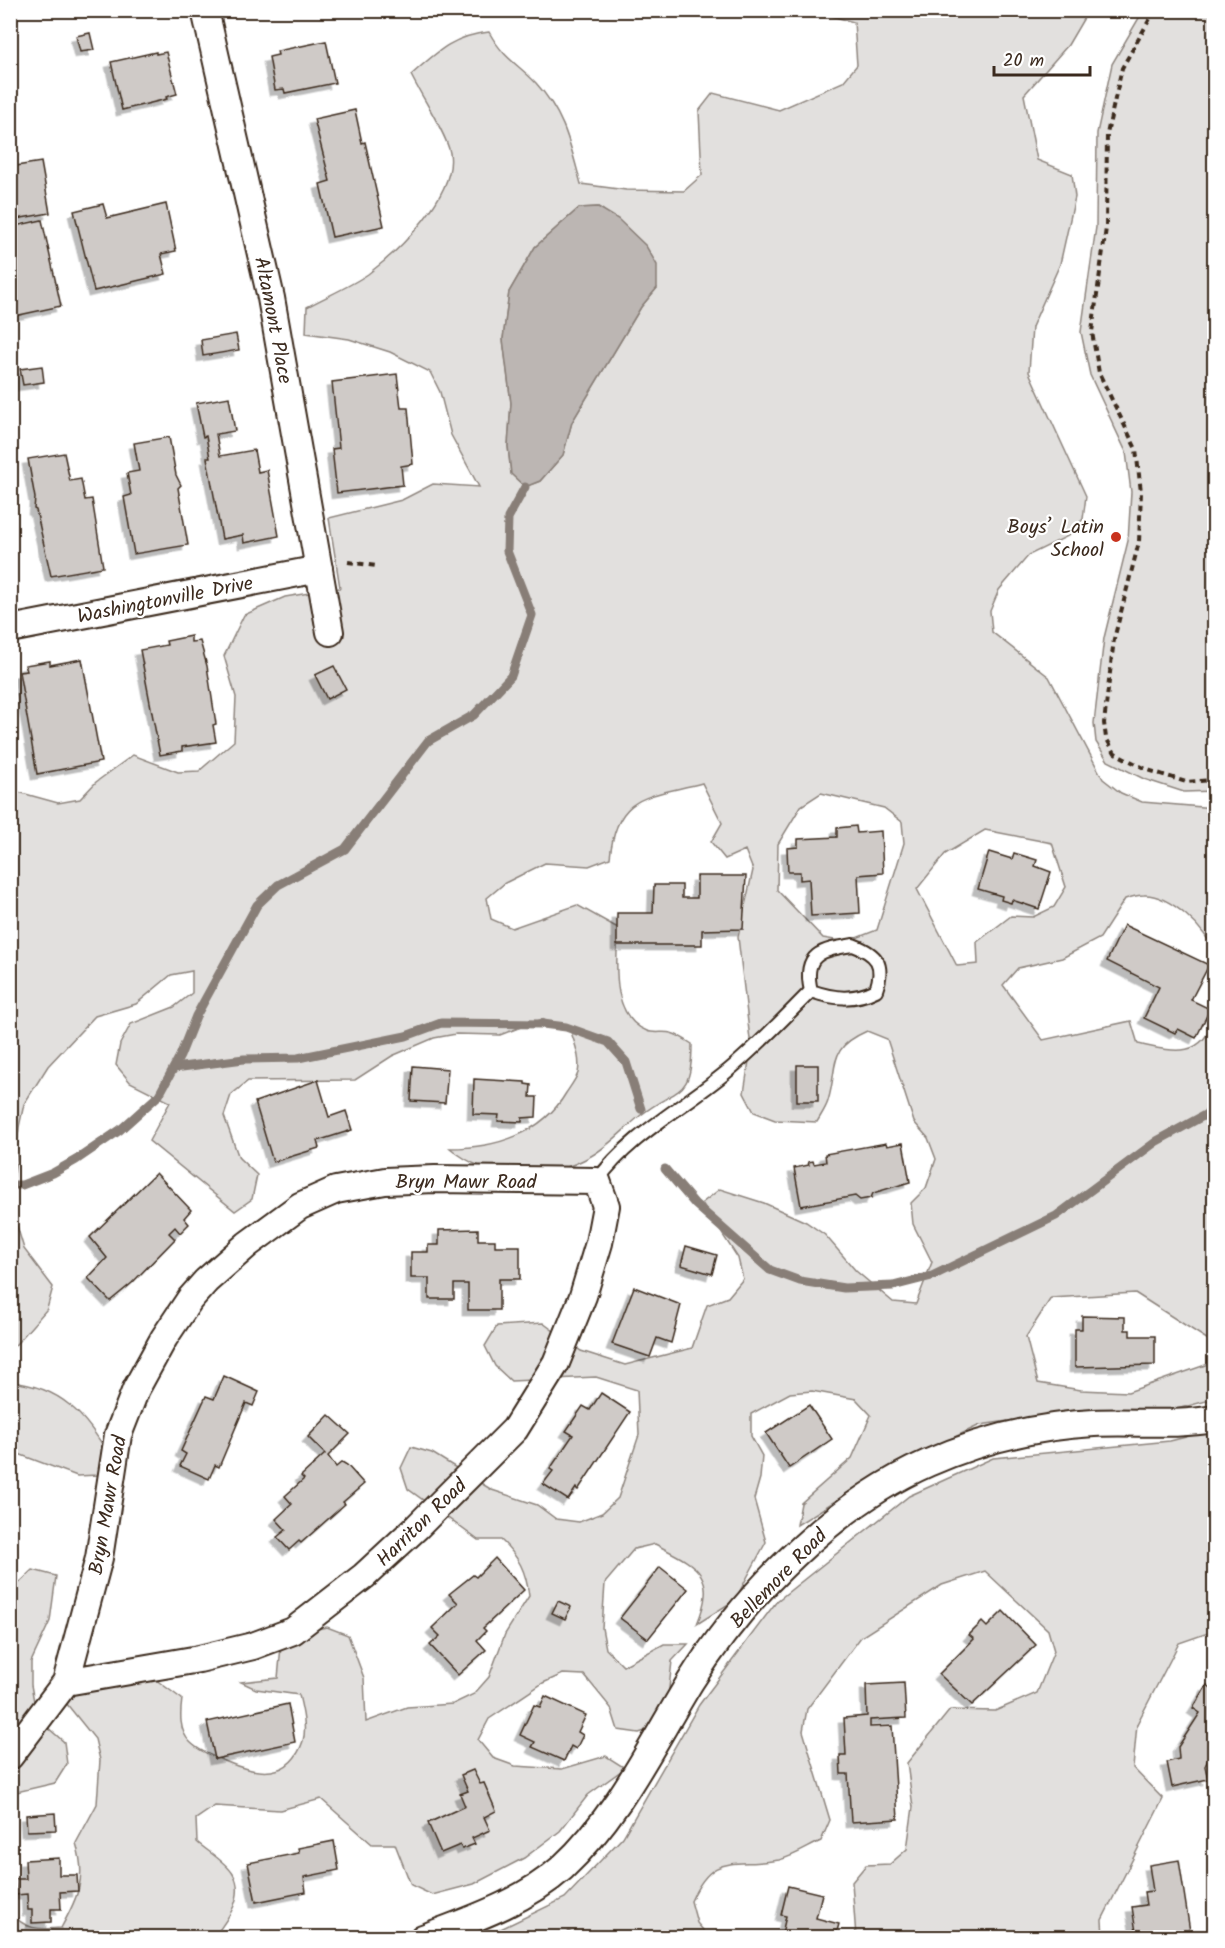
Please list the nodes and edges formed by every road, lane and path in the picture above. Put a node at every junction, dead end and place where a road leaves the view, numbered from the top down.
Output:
1 (205, 10) edge
2 (1155, 10) edge
3 (344, 562) dead end
4 (376, 566) dead end
5 (319, 569) junction
6 (10, 629) edge
7 (330, 632) dead end
8 (1215, 780) edge
9 (811, 991) junction
10 (597, 1181) junction
11 (1215, 1419) edge
12 (66, 1682) junction
13 (10, 1756) edge
14 (423, 1938) edge

1 - 5 street, Altamont Place
2 - 8 path
3 - 4 path
5 - 6 street, Washingtonville Drive
5 - 7 street, Altamont Place
9 - 9 lane
9 - 10 lane
10 - 12 street, Harriton Road
10 - 12 street, Bryn Mawr Road
11 - 14 street, Bellemore Road
12 - 13 street, Bryn Mawr Road

